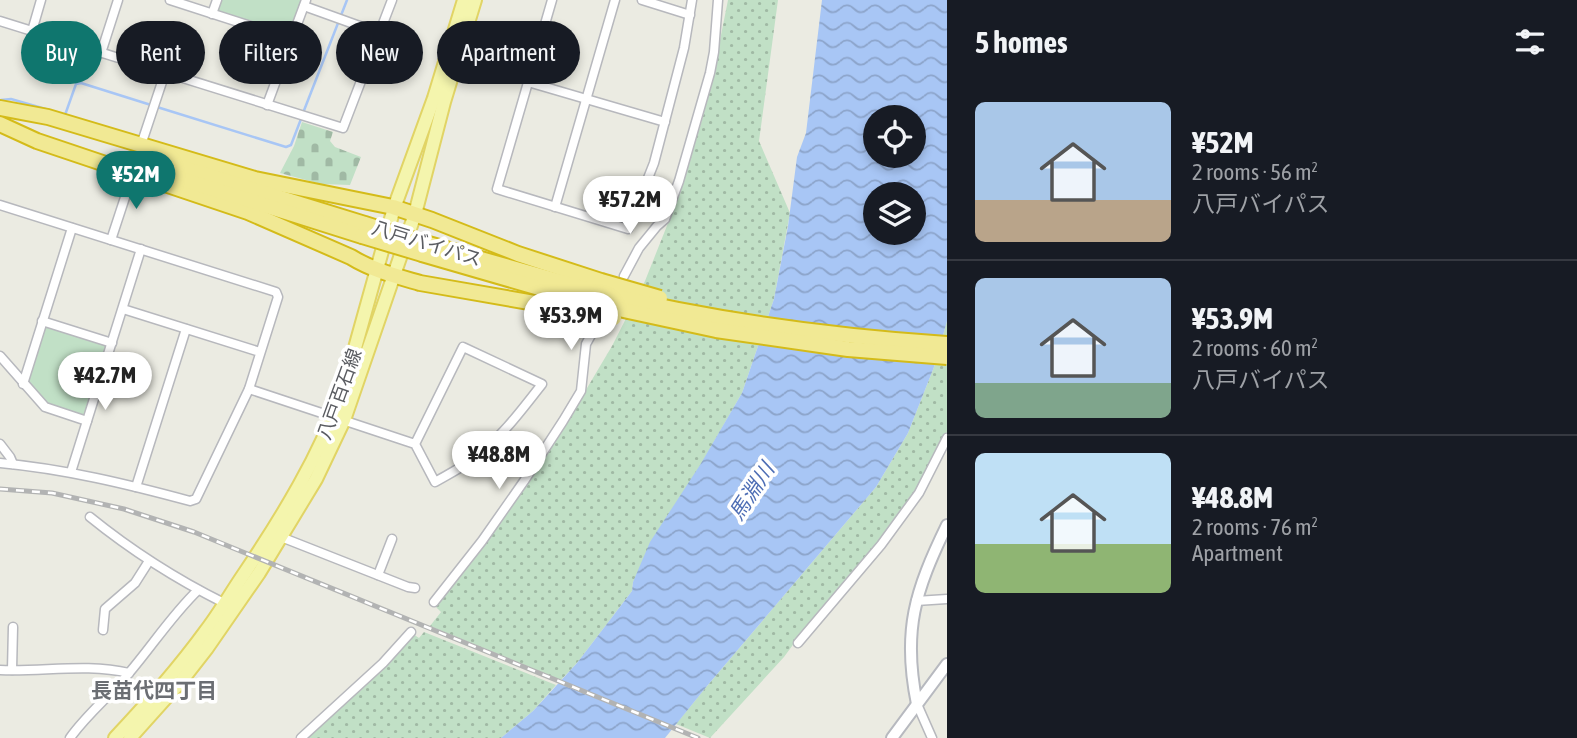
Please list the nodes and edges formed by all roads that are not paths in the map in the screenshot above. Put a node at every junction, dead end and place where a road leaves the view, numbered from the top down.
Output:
1 (41, 0) edge
2 (118, 0) edge
3 (170, 0) edge
4 (217, 0) edge
5 (392, 0) edge
6 (464, 0) edge
7 (475, 0) edge
8 (552, 0) edge
9 (615, 0) edge
10 (642, 0) edge
11 (692, 0) edge
12 (718, 0) edge
13 (305, 3) edge
14 (212, 14) junction
15 (690, 15) junction
16 (0, 21) edge
17 (35, 21) edge
18 (234, 21) edge
19 (298, 21) edge
20 (349, 21) edge
21 (384, 21) edge
22 (546, 21) edge
23 (21, 28) edge
24 (102, 50) edge
25 (160, 84) edge
26 (199, 84) edge
27 (275, 84) edge
28 (360, 84) edge
29 (527, 84) edge
30 (535, 84) edge
31 (587, 100) junction
32 (267, 105) junction
33 (0, 108) edge
34 (665, 122) junction
35 (0, 123) edge
36 (141, 145) junction
37 (133, 173) junction
38 (555, 207) junction
39 (1, 208) edge
40 (394, 208) junction
41 (415, 214) junction
42 (72, 228) junction
43 (364, 230) junction
44 (111, 240) junction
45 (141, 249) junction
46 (378, 270) junction
47 (394, 276) junction
48 (624, 276) dead end
49 (593, 297) junction
50 (122, 309) junction
51 (42, 321) junction
52 (596, 326) dead end
53 (186, 329) junction
54 (112, 343) junction
55 (947, 344) edge
56 (260, 352) junction
57 (0, 356) edge
58 (947, 357) edge
59 (23, 384) junction
60 (248, 389) junction
61 (339, 418) junction
62 (87, 421) junction
63 (947, 438) edge
64 (0, 444) edge
65 (415, 444) junction
66 (0, 463) edge
67 (13, 464) junction
68 (71, 472) junction
69 (136, 487) junction
70 (90, 517) dead end
71 (947, 525) edge
72 (281, 537) junction
73 (392, 539) dead end
74 (149, 561) junction
75 (378, 575) junction
76 (415, 588) dead end
77 (198, 590) junction
78 (947, 599) edge
79 (916, 601) junction
80 (434, 602) dead end
81 (224, 603) junction
82 (13, 627) dead end
83 (103, 630) dead end
84 (411, 632) dead end
85 (798, 643) dead end
86 (947, 664) edge
87 (0, 670) edge
88 (12, 670) junction
89 (129, 673) junction
90 (917, 704) junction
91 (70, 738) edge
92 (115, 738) edge
93 (130, 738) edge
94 (301, 738) edge
95 (892, 738) edge
96 (932, 738) edge

1 - 17 street
2 - 24 street
3 - 14 street
4 - 14 street
5 - 21 street
6 - 40 main road, 八戸百石線
7 - 41 main road, 八戸百石線
8 - 22 street
9 - 31 street
10 - 15 street
11 - 15 street
12 - 48 street
13 - 19 street
13 - 20 street
14 - 18 street
15 - 34 street
16 - 23 street
25 - 36 street
26 - 32 street
27 - 32 street
28 - 32 street
29 - 38 street
30 - 31 street
31 - 34 street
31 - 38 street
33 - 36 highway
33 - 43 highway, 八戸バイパス
34 - 38 street
35 - 37 highway
35 - 43 highway, 八戸バイパス
36 - 40 highway
37 - 44 street
37 - 46 highway
39 - 42 street
40 - 41 highway
40 - 46 main road, 八戸百石線
41 - 47 main road, 八戸百石線
41 - 49 highway
42 - 44 street
42 - 51 street
43 - 49 highway, 八戸バイパス, bridge
44 - 45 street
45 - 50 street
45 - 56 street
46 - 47 highway
46 - 61 main road, 八戸百石線
47 - 49 highway
47 - 61 main road, 八戸百石線
49 - 55 highway, 八戸バイパス, bridge
49 - 58 highway, bridge
50 - 53 street
50 - 54 street
51 - 54 street
51 - 59 street
52 - 80 street
53 - 56 street
53 - 69 street
54 - 62 street
56 - 60 street
57 - 59 street
59 - 62 street
60 - 61 street
60 - 69 street
61 - 65 street
61 - 72 main road, 八戸百石線
61 - 81 main road, 八戸百石線
62 - 68 street
63 - 85 street
64 - 67 street
65 - 65 street
66 - 67 street
67 - 68 street
68 - 69 street
70 - 74 street
71 - 79 street
72 - 75 street
72 - 93 main road, 八戸百石線
73 - 75 street
74 - 77 street
74 - 83 street
75 - 76 street
77 - 81 street
77 - 89 street
78 - 79 street
79 - 90 street
81 - 92 main road, 八戸百石線
82 - 88 street
84 - 94 street
86 - 90 street
87 - 88 street
88 - 89 street
89 - 91 street
90 - 95 street
90 - 96 street

